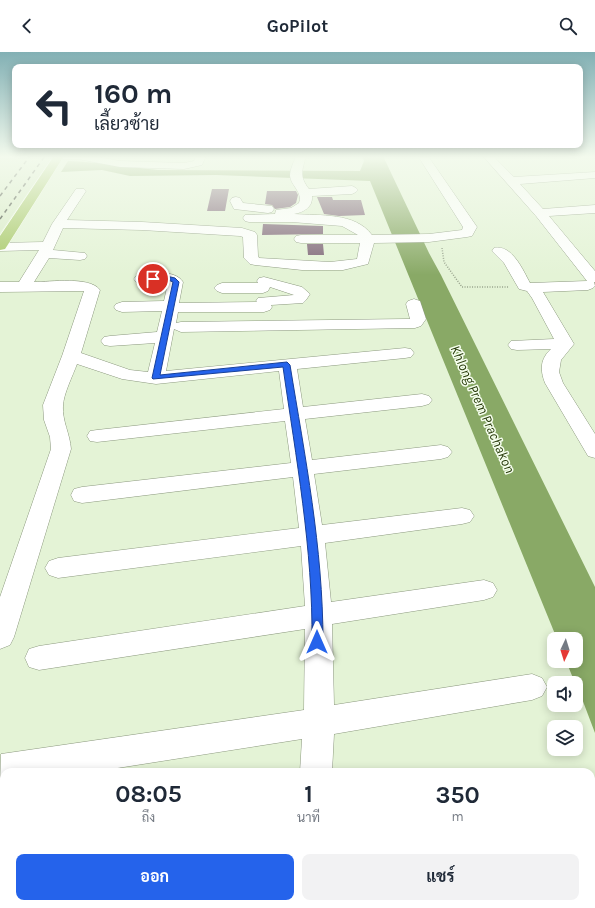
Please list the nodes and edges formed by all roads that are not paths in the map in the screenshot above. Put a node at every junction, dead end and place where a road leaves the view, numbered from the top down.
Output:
1 (33, 196) edge
2 (77, 196) edge
3 (305, 196) edge
4 (449, 196) edge
5 (524, 196) edge
6 (236, 201) dead end
7 (595, 209) edge
8 (299, 210) junction
9 (170, 213) dead end
10 (540, 213) junction
11 (249, 218) junction
12 (58, 224) junction
13 (162, 227) junction
14 (242, 232) junction
15 (300, 239) dead end
16 (374, 239) junction
17 (0, 246) edge
18 (46, 250) junction
19 (499, 251) dead end
20 (80, 256) dead end
21 (266, 263) junction
22 (141, 279) dead end
23 (593, 284) edge
24 (24, 286) junction
25 (0, 287) edge
26 (528, 287) junction
27 (222, 288) dead end
28 (264, 294) junction
29 (414, 304) dead end
30 (122, 307) dead end
31 (175, 307) junction
32 (181, 326) dead end
33 (266, 326) junction
34 (164, 337) junction
35 (110, 341) dead end
36 (565, 344) junction
37 (517, 345) dead end
38 (405, 353) dead end
39 (72, 356) junction
40 (287, 365) junction
41 (156, 378) junction
42 (422, 400) dead end
43 (294, 414) junction
44 (97, 436) dead end
45 (595, 450) edge
46 (441, 452) dead end
47 (302, 468) junction
48 (82, 495) dead end
49 (462, 516) dead end
50 (312, 535) junction
51 (58, 568) dead end
52 (484, 590) dead end
53 (317, 614) junction
54 (0, 637) edge
55 (39, 658) dead end
56 (532, 687) dead end
57 (319, 722) junction
58 (14, 768) edge
59 (316, 768) edge

1 - 17 main road
2 - 12 street
3 - 8 street
4 - 16 street
5 - 10 street
6 - 8 street
7 - 10 street
8 - 11 street
9 - 13 street
10 - 23 street
11 - 14 street
11 - 16 street
12 - 13 street
12 - 18 street
13 - 14 street
14 - 21 street
15 - 16 street
16 - 21 street
17 - 18 street
18 - 20 street
18 - 24 street
19 - 26 street
21 - 28 street
22 - 31 street
23 - 26 street
24 - 25 street
24 - 39 street
26 - 36 street
27 - 28 street
28 - 31 street
28 - 33 street
29 - 33 street
30 - 31 street
31 - 34 street
32 - 33 street
34 - 35 street
34 - 41 street
36 - 37 street
36 - 45 street
38 - 40 street
39 - 41 street
39 - 54 street
40 - 41 street
40 - 43 street
42 - 43 street
43 - 44 street
43 - 47 street
46 - 47 street
47 - 48 street
47 - 50 street
49 - 50 street
50 - 51 street
50 - 53 street
52 - 53 street
53 - 55 street
53 - 57 street
56 - 57 street
57 - 58 street
57 - 59 street

